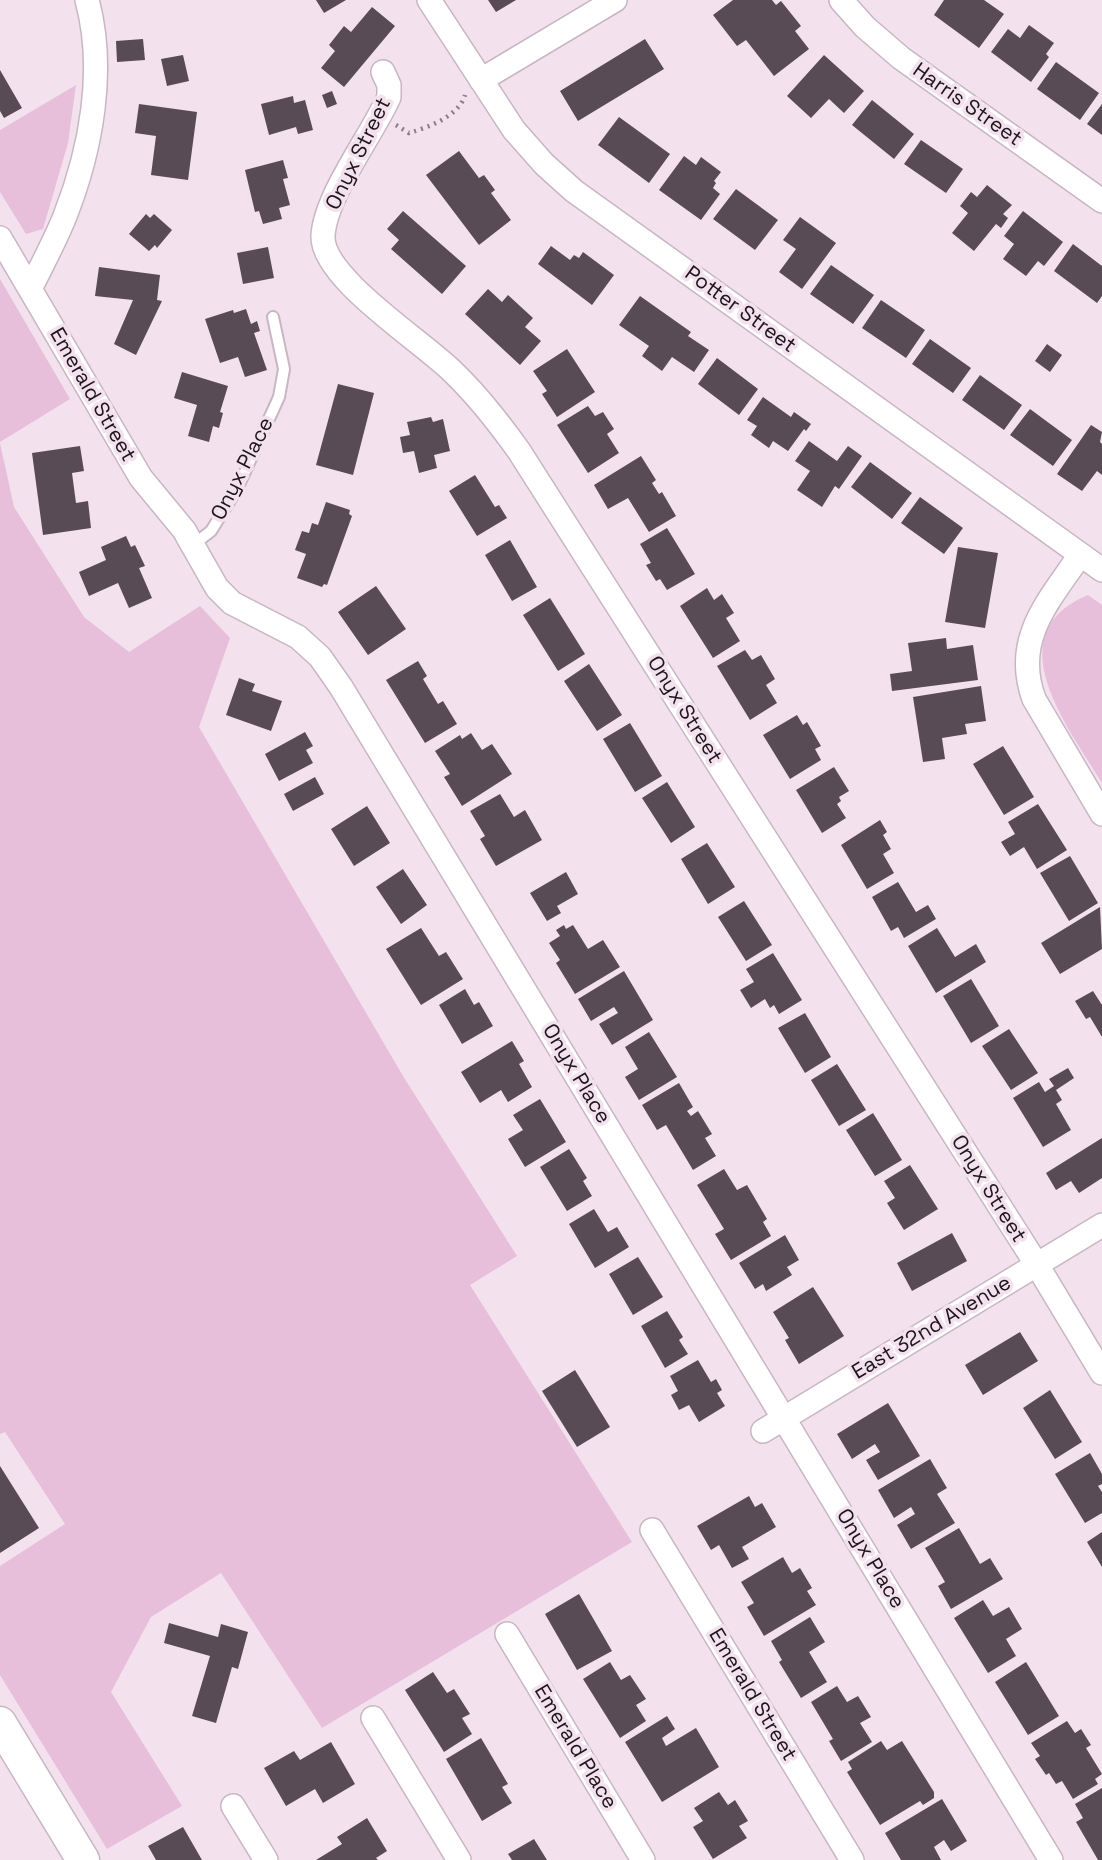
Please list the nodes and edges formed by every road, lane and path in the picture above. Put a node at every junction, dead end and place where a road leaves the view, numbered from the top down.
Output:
1 (87, 0) edge
2 (429, 0) edge
3 (615, 0) edge
4 (841, 0) edge
5 (383, 72) dead end
6 (481, 80) junction
7 (379, 119) junction
8 (1102, 201) edge
9 (0, 237) edge
10 (30, 289) junction
11 (273, 317) dead end
12 (193, 545) junction
13 (1080, 555) junction
14 (1102, 570) edge
15 (1102, 814) edge
16 (1102, 1225) edge
17 (1037, 1265) junction
18 (1102, 1373) edge
19 (785, 1418) junction
20 (763, 1432) dead end
21 (652, 1530) dead end
22 (507, 1634) dead end
23 (373, 1718) dead end
24 (0, 1723) edge
25 (233, 1806) dead end
26 (83, 1860) edge
27 (266, 1860) edge
28 (459, 1860) edge
29 (643, 1860) edge
30 (852, 1860) edge
31 (1051, 1860) edge

1 - 10 street
2 - 6 street, Potter Street
3 - 6 street
4 - 8 street, Harris Street
5 - 7 street, Onyx Street
6 - 7 path
6 - 13 street, Potter Street
7 - 17 street, Onyx Street
9 - 10 street, Emerald Street
10 - 12 street, Emerald Street
11 - 12 lane, Onyx Place
12 - 19 street, Onyx Place
13 - 14 street, Potter Street
13 - 15 street
16 - 17 street, East 32nd Avenue
17 - 18 street, Onyx Street
17 - 19 street, East 32nd Avenue
19 - 20 street, East 32nd Avenue
19 - 31 street, Onyx Place
21 - 30 street, Emerald Street
22 - 29 street, Emerald Place
23 - 28 street
24 - 26 street
25 - 27 street

